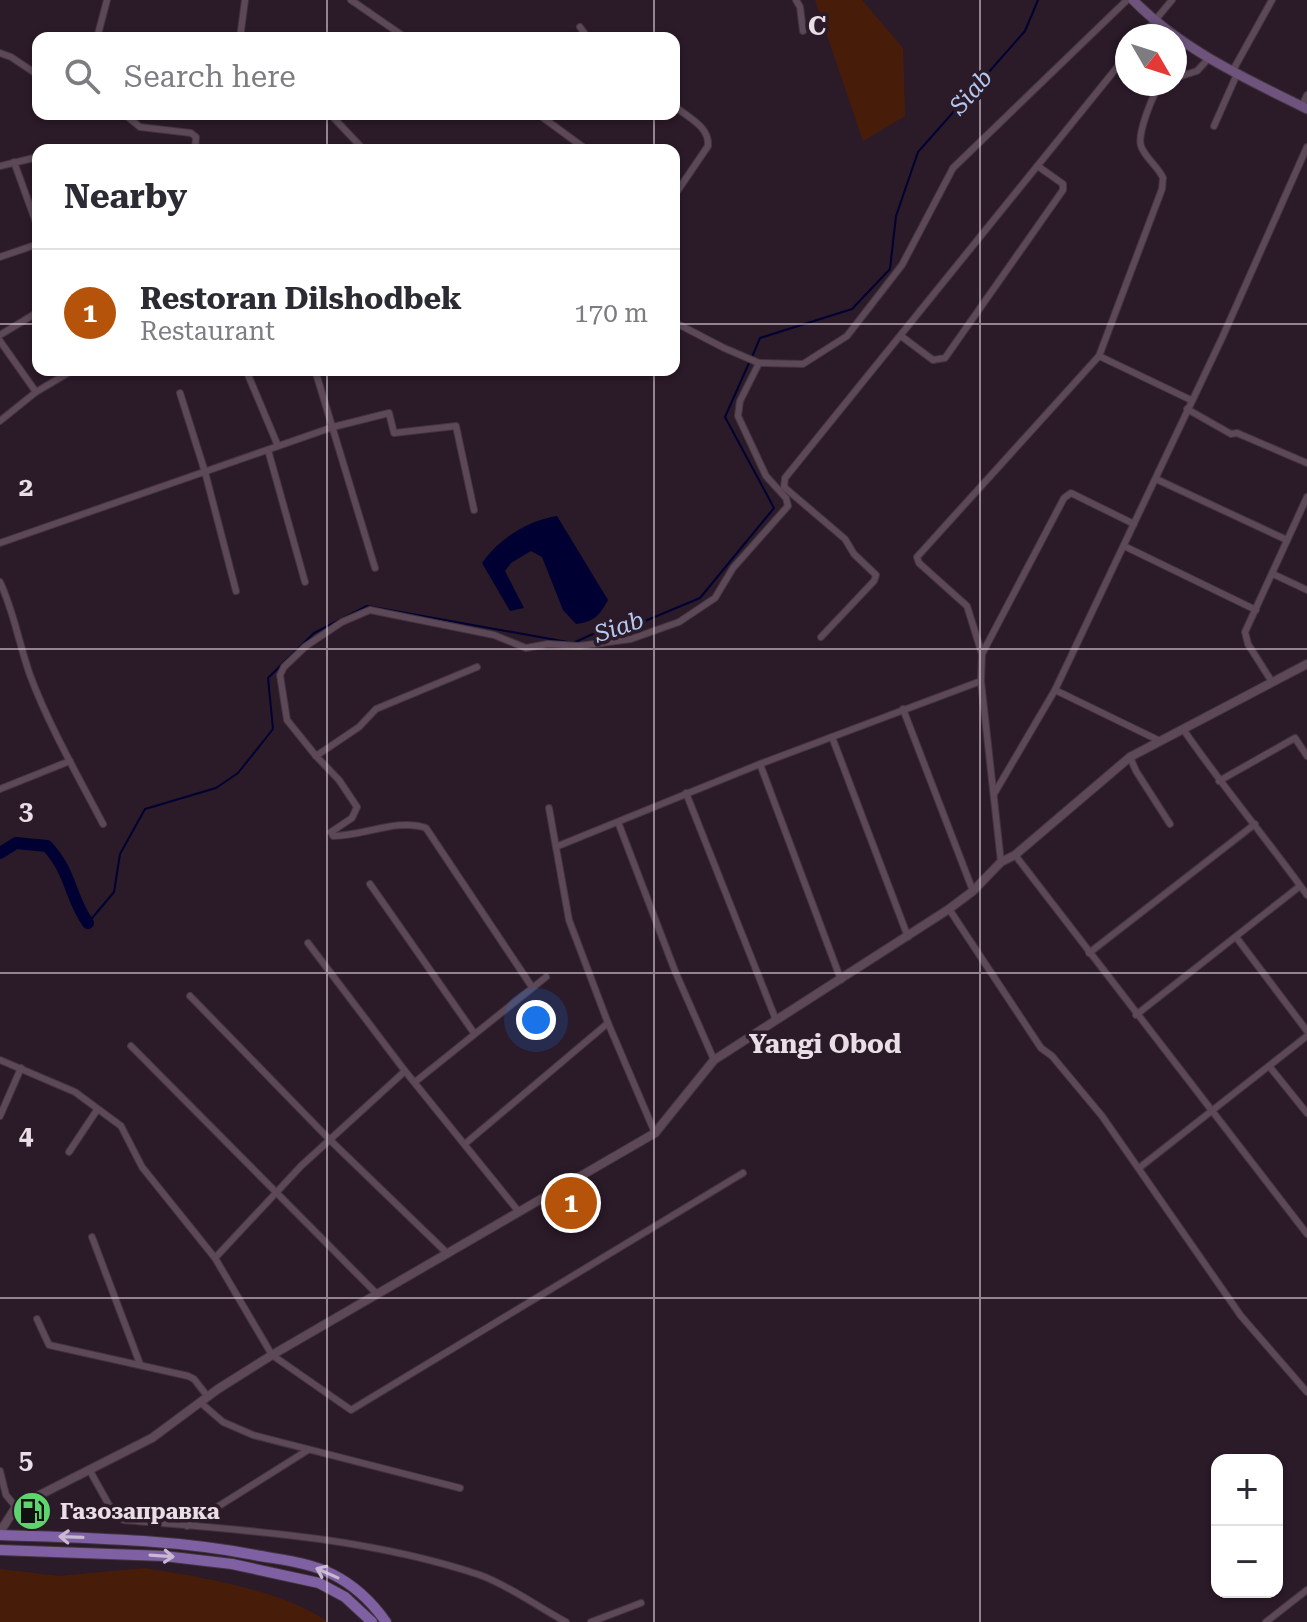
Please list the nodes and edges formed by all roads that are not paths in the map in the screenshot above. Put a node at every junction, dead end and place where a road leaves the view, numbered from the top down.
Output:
1 (107, 0) edge
2 (245, 0) edge
3 (351, 0) edge
4 (796, 0) edge
5 (1127, 0) edge
6 (1133, 0) edge
7 (1172, 0) edge
8 (1272, 0) edge
9 (1154, 21) junction
10 (1152, 24) edge
11 (580, 27) dead end
12 (803, 31) dead end
13 (99, 32) edge
14 (241, 32) edge
15 (397, 32) edge
16 (584, 32) edge
17 (0, 53) edge
18 (1208, 59) junction
19 (1115, 70) edge
20 (32, 71) edge
21 (1234, 73) junction
22 (1187, 74) edge
23 (1307, 95) edge
24 (1154, 96) edge
25 (1304, 107) edge
26 (680, 111) edge
27 (131, 120) edge
28 (336, 120) edge
29 (546, 120) edge
30 (1214, 126) dead end
31 (195, 144) edge
32 (358, 144) edge
33 (579, 144) edge
34 (1307, 147) edge
35 (32, 158) edge
36 (14, 162) junction
37 (0, 166) edge
38 (1039, 167) junction
39 (680, 187) edge
40 (32, 212) edge
41 (32, 246) edge
42 (0, 257) edge
43 (32, 316) edge
44 (680, 325) edge
45 (901, 336) junction
46 (0, 338) edge
47 (1099, 356) junction
48 (759, 363) junction
49 (63, 376) edge
50 (249, 376) edge
51 (317, 376) edge
52 (36, 392) junction
53 (180, 393) dead end
54 (1191, 400) junction
55 (1187, 409) junction
56 (0, 421) edge
57 (333, 427) junction
58 (278, 446) junction
59 (268, 450) junction
60 (1307, 463) edge
61 (205, 472) junction
62 (1156, 479) junction
63 (794, 496) junction
64 (1307, 499) edge
65 (787, 502) junction
66 (474, 510) dead end
67 (1134, 524) junction
68 (1287, 540) junction
69 (0, 543) edge
70 (1124, 546) junction
71 (375, 568) dead end
72 (1273, 574) junction
73 (0, 582) edge
74 (305, 582) dead end
75 (1307, 590) edge
76 (236, 591) dead end
77 (1256, 610) junction
78 (821, 637) dead end
79 (982, 654) junction
80 (1307, 664) edge
81 (477, 667) dead end
82 (981, 681) junction
83 (1272, 682) junction
84 (1055, 690) junction
85 (903, 709) junction
86 (1183, 729) junction
87 (832, 737) junction
88 (1160, 741) junction
89 (316, 756) junction
90 (1307, 756) edge
91 (1130, 757) junction
92 (70, 761) junction
93 (760, 764) junction
94 (1219, 781) junction
95 (0, 789) edge
96 (686, 793) junction
97 (994, 794) junction
98 (549, 808) dead end
99 (618, 822) junction
100 (103, 824) dead end
101 (1170, 824) dead end
102 (1255, 824) junction
103 (558, 846) junction
104 (1015, 855) junction
105 (1001, 862) junction
106 (370, 884) dead end
107 (1300, 886) junction
108 (973, 891) junction
109 (1307, 895) edge
110 (949, 909) junction
111 (908, 937) junction
112 (1236, 937) junction
113 (308, 943) dead end
114 (1089, 953) junction
115 (546, 977) dead end
116 (841, 980) junction
117 (532, 987) junction
118 (190, 996) dead end
119 (1136, 1015) junction
120 (776, 1020) junction
121 (608, 1023) junction
122 (474, 1033) junction
123 (1307, 1033) edge
124 (131, 1046) dead end
125 (0, 1060) edge
126 (714, 1060) junction
127 (1269, 1066) junction
128 (21, 1068) junction
129 (405, 1071) junction
130 (415, 1082) junction
131 (97, 1110) junction
132 (1212, 1112) junction
133 (1307, 1113) edge
134 (0, 1116) edge
135 (655, 1133) junction
136 (330, 1140) junction
137 (466, 1143) junction
138 (69, 1152) dead end
139 (1139, 1168) junction
140 (743, 1173) dead end
141 (276, 1193) junction
142 (519, 1212) junction
143 (1307, 1234) edge
144 (92, 1237) dead end
145 (448, 1254) junction
146 (215, 1258) junction
147 (376, 1293) junction
148 (37, 1319) dead end
149 (272, 1355) junction
150 (140, 1364) junction
151 (1307, 1392) edge
152 (205, 1400) junction
153 (308, 1450) junction
154 (0, 1471) edge
155 (90, 1471) junction
156 (460, 1488) dead end
157 (16, 1507) junction
158 (187, 1526) junction
159 (0, 1534) edge
160 (0, 1550) edge
161 (1307, 1590) edge
162 (641, 1603) dead end
163 (372, 1622) edge
164 (386, 1622) edge
165 (566, 1622) edge
166 (591, 1622) edge
167 (1266, 1622) edge

1 - 13 street
2 - 14 street
3 - 15 street
4 - 12 street
5 - 48 street
6 - 9 main road
7 - 9 street
8 - 21 street
9 - 10 street
9 - 18 main road
11 - 16 street
17 - 20 street
18 - 21 main road
18 - 22 street
19 - 38 street
21 - 25 main road
21 - 30 street
23 - 25 street
24 - 47 street
26 - 39 street
27 - 31 street
28 - 32 street
29 - 33 street
34 - 54 street
35 - 36 street
36 - 37 street
36 - 40 street
38 - 45 street
38 - 45 street
41 - 42 street
43 - 46 street
44 - 48 street
45 - 63 street
46 - 52 street
47 - 54 street
47 - 79 street
48 - 65 street
49 - 52 street
50 - 58 street
51 - 57 street
52 - 56 street
53 - 61 street
54 - 55 street
55 - 60 street
55 - 62 street
57 - 58 street
57 - 66 street
57 - 71 street
58 - 59 street
59 - 61 street
59 - 74 street
61 - 69 street
61 - 76 street
62 - 67 street
62 - 68 street
63 - 65 street
63 - 78 street
64 - 68 street
65 - 89 street
67 - 70 street
67 - 79 street
68 - 72 street
70 - 77 street
70 - 84 street
72 - 75 street
72 - 77 street
73 - 92 street
77 - 83 street
79 - 82 street
80 - 83 street
81 - 89 street
82 - 85 street
82 - 97 street
83 - 86 street
84 - 88 street
84 - 97 street
85 - 87 street
85 - 108 street
86 - 88 street
86 - 94 street
87 - 93 street
87 - 111 street
88 - 91 street
89 - 117 street
90 - 94 street
91 - 101 street
91 - 104 street
92 - 95 street
92 - 100 street
93 - 96 street
93 - 116 street
94 - 102 street
96 - 99 street
96 - 120 street
97 - 105 street
98 - 103 street
99 - 103 street
99 - 126 street
102 - 107 street
102 - 114 street
103 - 121 street
104 - 105 street
104 - 114 street
105 - 108 street
106 - 122 street
107 - 109 street
107 - 112 street
108 - 110 street
110 - 111 street
110 - 139 street
111 - 116 street
112 - 119 street
112 - 123 street
113 - 129 street
114 - 119 street
115 - 117 street
116 - 120 street
117 - 122 street
118 - 136 street
119 - 132 street
120 - 126 street
121 - 135 street
121 - 137 street
122 - 130 street
123 - 127 street
124 - 141 street
125 - 128 street
126 - 135 street
127 - 132 street
127 - 133 street
128 - 131 street
128 - 134 street
129 - 130 street
129 - 136 street
130 - 137 street
131 - 138 street
131 - 146 street
132 - 139 street
132 - 143 street
135 - 142 street
136 - 141 street
136 - 145 street
137 - 142 street
139 - 151 street
140 - 149 street
141 - 146 street
141 - 147 street
142 - 145 street
144 - 150 street
145 - 147 street
146 - 149 street
147 - 149 street
148 - 150 street
149 - 152 street
150 - 152 street
152 - 153 street
152 - 155 street
153 - 156 street
153 - 158 street
154 - 157 street
155 - 157 street
155 - 158 street
157 - 159 street
158 - 165 street
164 -> 159 main road
160 -> 163 main road
161 - 167 street
162 - 166 street

